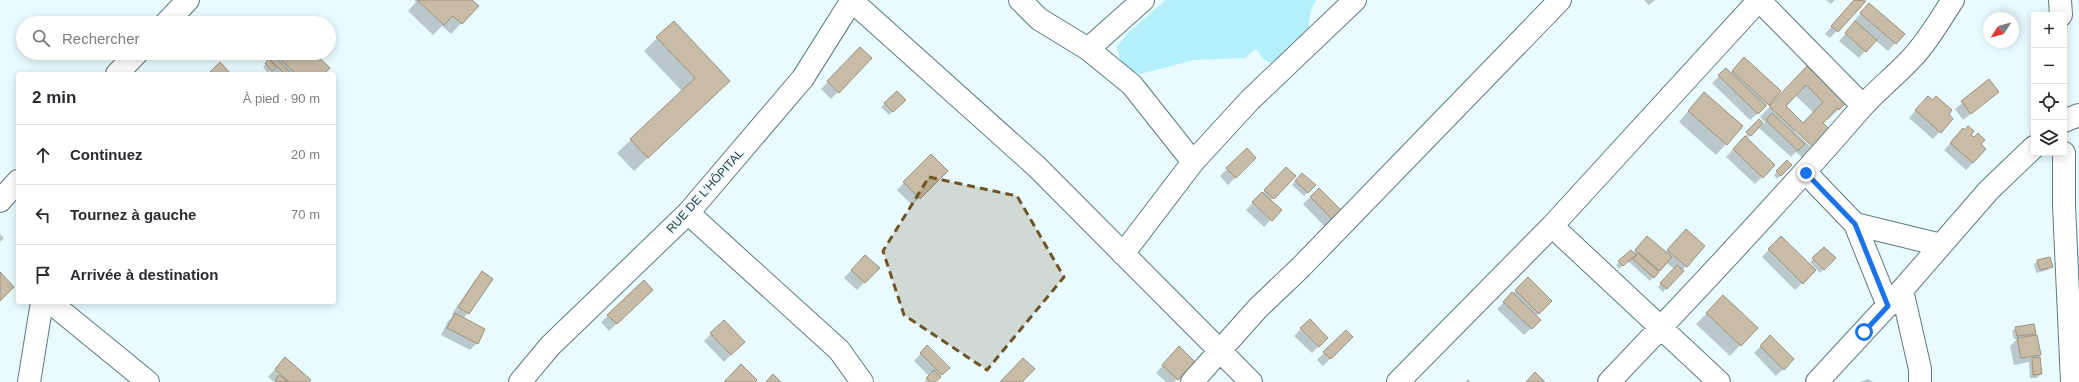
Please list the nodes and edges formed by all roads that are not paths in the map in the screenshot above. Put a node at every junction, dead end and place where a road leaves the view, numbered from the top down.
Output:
1 (188, 0) edge
2 (852, 0) edge
3 (1020, 0) edge
4 (1143, 0) edge
5 (1355, 0) edge
6 (1560, 0) edge
7 (1759, 0) edge
8 (1953, 0) edge
9 (2060, 0) edge
10 (2061, 12) edge
11 (173, 16) edge
12 (1088, 49) junction
13 (130, 60) edge
14 (119, 72) edge
15 (1863, 106) junction
16 (2079, 116) edge
17 (2067, 120) edge
18 (2031, 150) edge
19 (2064, 156) edge
20 (1193, 162) junction
21 (1806, 173) junction
22 (16, 183) edge
23 (0, 201) edge
24 (688, 213) junction
25 (1855, 224) junction
26 (1552, 226) junction
27 (1941, 245) junction
28 (1123, 254) junction
29 (1895, 298) junction
30 (42, 304) edge
31 (52, 304) edge
32 (1661, 327) junction
33 (1219, 350) junction
34 (29, 382) edge
35 (148, 382) edge
36 (520, 382) edge
37 (862, 382) edge
38 (1192, 382) edge
39 (1251, 382) edge
40 (1398, 382) edge
41 (1609, 382) edge
42 (1719, 382) edge
43 (1818, 382) edge
44 (1920, 382) edge
45 (2072, 382) edge

1 - 11 main road
2 - 24 main road, RUE DE L'HÔPITAL
2 - 28 main road
3 - 12 main road
4 - 12 main road
5 - 20 main road
6 - 33 main road
7 - 15 main road
7 - 26 main road
8 - 15 main road
9 - 10 main road
12 - 20 main road
13 - 14 main road
15 - 21 main road
16 - 17 main road
18 - 27 main road
19 - 45 main road
20 - 28 main road
21 - 25 main road
21 - 32 main road
22 - 23 main road
24 - 36 main road, RUE DE L'HÔPITAL
24 - 37 main road
25 - 27 main road
25 - 29 main road
26 - 32 main road
26 - 40 main road
27 - 29 main road
28 - 33 main road
29 - 43 main road
29 - 44 main road
30 - 34 main road
31 - 35 main road
32 - 41 main road
32 - 42 main road
33 - 38 main road
33 - 39 main road

